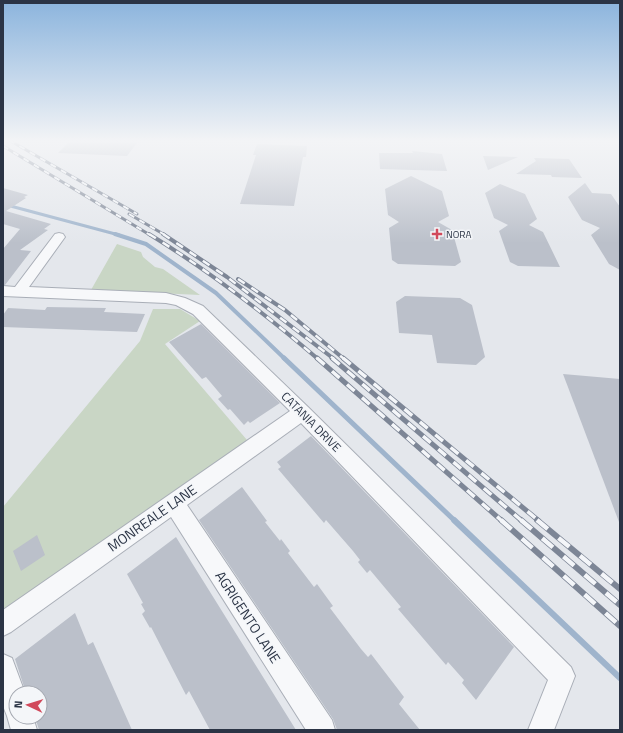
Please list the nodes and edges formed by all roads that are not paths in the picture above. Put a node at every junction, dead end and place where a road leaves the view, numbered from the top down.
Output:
1 (59, 237) dead end
2 (11, 291) edge
3 (302, 412) junction
4 (174, 503) junction
5 (3, 624) edge
6 (3, 667) edge
7 (9, 685) edge
8 (322, 730) edge
9 (540, 730) edge

1 - 2 street
2 - 3 street, CATANIA DRIVE
3 - 4 street, MONREALE LANE
3 - 9 street, CATANIA DRIVE
4 - 5 street, MONREALE LANE
4 - 8 street, AGRIGENTO LANE
6 - 7 street

